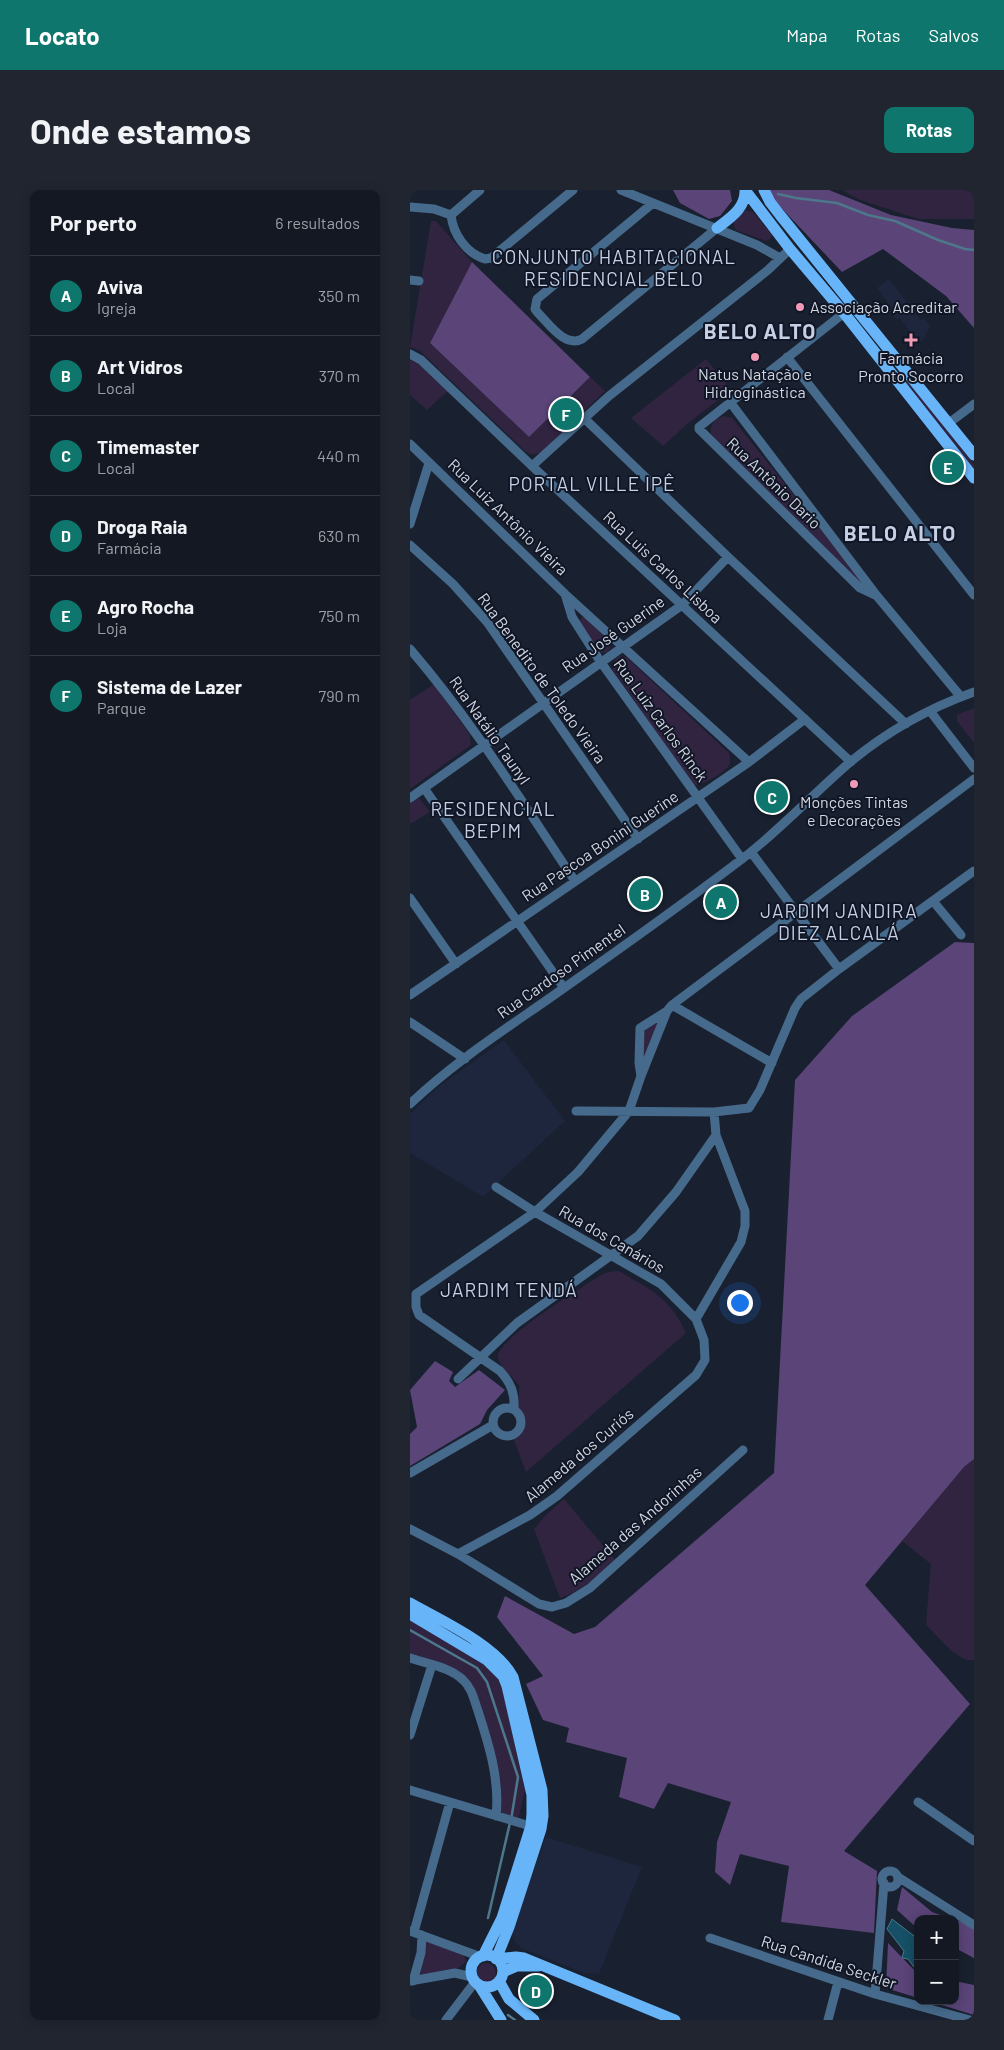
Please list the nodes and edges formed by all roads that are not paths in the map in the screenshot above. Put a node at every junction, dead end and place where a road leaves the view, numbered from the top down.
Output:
1 (480, 190) edge
2 (573, 190) edge
3 (621, 190) edge
4 (745, 190) edge
5 (764, 190) edge
6 (653, 203) junction
7 (410, 207) edge
8 (451, 215) junction
9 (780, 215) junction
10 (717, 228) junction
11 (790, 250) junction
12 (780, 258) junction
13 (844, 313) junction
14 (860, 334) junction
15 (410, 354) edge
16 (787, 358) junction
17 (900, 363) junction
18 (730, 402) junction
19 (974, 404) edge
20 (584, 418) junction
21 (949, 423) junction
22 (410, 444) edge
23 (974, 454) edge
24 (429, 463) junction
25 (532, 466) junction
26 (974, 478) edge
27 (410, 524) edge
28 (410, 545) edge
29 (728, 557) junction
30 (565, 594) junction
31 (974, 595) edge
32 (878, 596) junction
33 (682, 605) junction
34 (624, 646) junction
35 (410, 649) edge
36 (600, 661) junction
37 (974, 692) edge
38 (961, 697) junction
39 (543, 702) junction
40 (930, 711) junction
41 (805, 719) junction
42 (906, 724) junction
43 (484, 745) junction
44 (749, 762) junction
45 (850, 762) junction
46 (974, 768) edge
47 (974, 779) edge
48 (424, 788) junction
49 (697, 797) junction
50 (410, 798) edge
51 (638, 839) junction
52 (751, 852) junction
53 (742, 859) junction
54 (974, 870) edge
55 (575, 881) junction
56 (410, 898) edge
57 (934, 901) junction
58 (796, 912) junction
59 (516, 922) junction
60 (961, 936) dead end
61 (456, 964) junction
62 (839, 969) junction
63 (564, 988) junction
64 (410, 995) edge
65 (669, 1008) junction
66 (410, 1022) edge
67 (464, 1059) junction
68 (772, 1063) junction
69 (641, 1076) junction
70 (410, 1104) edge
71 (576, 1111) dead end
72 (629, 1111) junction
73 (714, 1112) junction
74 (716, 1135) junction
75 (496, 1187) dead end
76 (535, 1212) junction
77 (612, 1256) junction
78 (696, 1319) junction
79 (479, 1358) junction
80 (705, 1360) joint
81 (458, 1379) dead end
82 (514, 1410) junction
83 (493, 1425) junction
84 (743, 1450) dead end
85 (410, 1473) edge
86 (410, 1529) edge
87 (458, 1554) junction
88 (410, 1603) edge
89 (410, 1614) edge
90 (410, 1658) edge
91 (432, 1665) junction
92 (410, 1735) edge
93 (410, 1790) edge
94 (450, 1802) junction
95 (918, 1802) dead end
96 (496, 1816) junction
97 (530, 1826) junction
98 (974, 1841) edge
99 (974, 1925) edge
100 (416, 1933) edge
101 (505, 1936) junction
102 (710, 1938) dead end
103 (482, 1956) junction
104 (496, 1958) junction
105 (524, 1958) junction
106 (540, 1965) junction
107 (501, 1977) junction
108 (411, 1981) edge
109 (475, 1981) junction
110 (838, 1982) junction
111 (875, 1994) junction
112 (446, 2020) edge
113 (501, 2020) edge
114 (534, 2020) edge
115 (675, 2020) edge
116 (828, 2020) edge
117 (970, 2020) edge

1 - 8 street
2 - 8 street
3 - 6 street
4 - 10 main road
4 - 11 main road
5 - 9 main road
6 - 10 street
6 - 10 street
7 - 8 street
9 - 11 main road
9 - 17 main road
10 - 12 street
11 - 12 street
11 - 13 main road
12 - 20 street
13 - 14 main road
13 - 16 street
14 - 17 main road
14 - 26 main road
15 - 25 street, Rua Luis Carlos Lisboa
16 - 18 street
16 - 31 street
17 - 21 main road
18 - 32 street
18 - 32 street, Rua Antônio Dario
19 - 21 street
20 - 25 street
20 - 29 street
21 - 23 main road
22 - 24 street, Rua Luiz Antônio Vieira
24 - 27 street
24 - 30 street, Rua Luiz Antônio Vieira
25 - 33 street, Rua Luis Carlos Lisboa
28 - 39 street, Rua Benedito de Toledo Vieira
29 - 33 street, Rua José Guerine
29 - 42 street
30 - 34 street, Rua Luiz Antônio Vieira
30 - 36 street, Rua Luiz Carlos Rinck
32 - 38 street
33 - 34 street, Rua José Guerine
33 - 41 street, Rua Luis Carlos Lisboa
34 - 36 street, Rua José Guerine
34 - 44 street, Rua Luiz Antônio Vieira
35 - 43 street, Rua Natálio Taunyl
36 - 39 street, Rua José Guerine
36 - 49 street, Rua Luiz Carlos Rinck
37 - 38 street, Rua Cardoso Pimentel
38 - 40 street, Rua Cardoso Pimentel
39 - 43 street, Rua José Guerine
39 - 51 street, Rua Benedito de Toledo Vieira
40 - 42 street, Rua Cardoso Pimentel
40 - 46 street
41 - 44 street, Rua Pascoa Bonini Guerine
41 - 45 street, Rua Luis Carlos Lisboa
42 - 45 street, Rua Cardoso Pimentel
43 - 48 street, Rua José Guerine
43 - 55 street, Rua Natálio Taunyl
44 - 49 street, Rua Pascoa Bonini Guerine
45 - 52 street, Rua Cardoso Pimentel
47 - 58 street
48 - 50 street, Rua José Guerine
48 - 59 street
49 - 51 street, Rua Pascoa Bonini Guerine
49 - 53 street, Rua Luiz Carlos Rinck
51 - 55 street, Rua Pascoa Bonini Guerine
52 - 53 street, Rua Cardoso Pimentel
52 - 58 street
53 - 63 street, Rua Cardoso Pimentel
54 - 57 street
55 - 59 street, Rua Pascoa Bonini Guerine
56 - 61 street
57 - 60 street
57 - 62 street
58 - 62 street
58 - 65 street
59 - 61 street, Rua Pascoa Bonini Guerine
59 - 63 street
61 - 64 street, Rua Pascoa Bonini Guerine
62 - 68 street
63 - 67 street, Rua Cardoso Pimentel
65 - 68 street
65 - 69 street
65 - 69 street
66 - 67 street
67 - 70 street, Rua Cardoso Pimentel
68 - 73 street
69 - 72 street
71 - 72 street
72 - 73 street
72 - 76 street
73 - 74 street
74 - 77 street
74 - 78 street
75 - 76 street, Rua dos Canários
76 - 77 street, Rua dos Canários
76 - 79 street
77 - 78 street, Rua dos Canários
77 - 79 street
78 - 80 street, Rua dos Canários
79 - 81 street
79 - 82 street
80 - 87 street, Alameda dos Curiós
82 - 83 street
82 - 83 street
83 - 85 street
84 - 87 street, Alameda das Andorinhas
86 - 87 street, Alameda das Andorinhas
88 - 97 main road
89 - 97 main road
90 - 91 street
91 - 92 street
91 - 96 street
93 - 94 street
94 - 96 street
94 - 100 street
95 - 98 street
96 - 97 street
97 - 101 main road
97 - 103 main road
99 - 111 street
100 - 103 street
100 - 108 street
101 - 104 main road
101 - 105 main road
102 - 110 street, Rua Candida Seckler
103 - 104 main road
103 - 109 main road
104 - 105 main road
104 - 107 main road
105 - 106 main road
106 - 107 main road
106 - 115 main road
107 - 109 main road
107 - 114 main road
108 - 109 street
109 - 112 street
109 - 113 main road
110 - 111 street, Rua Candida Seckler
110 - 116 street
111 - 117 street, Rua Candida Seckler

